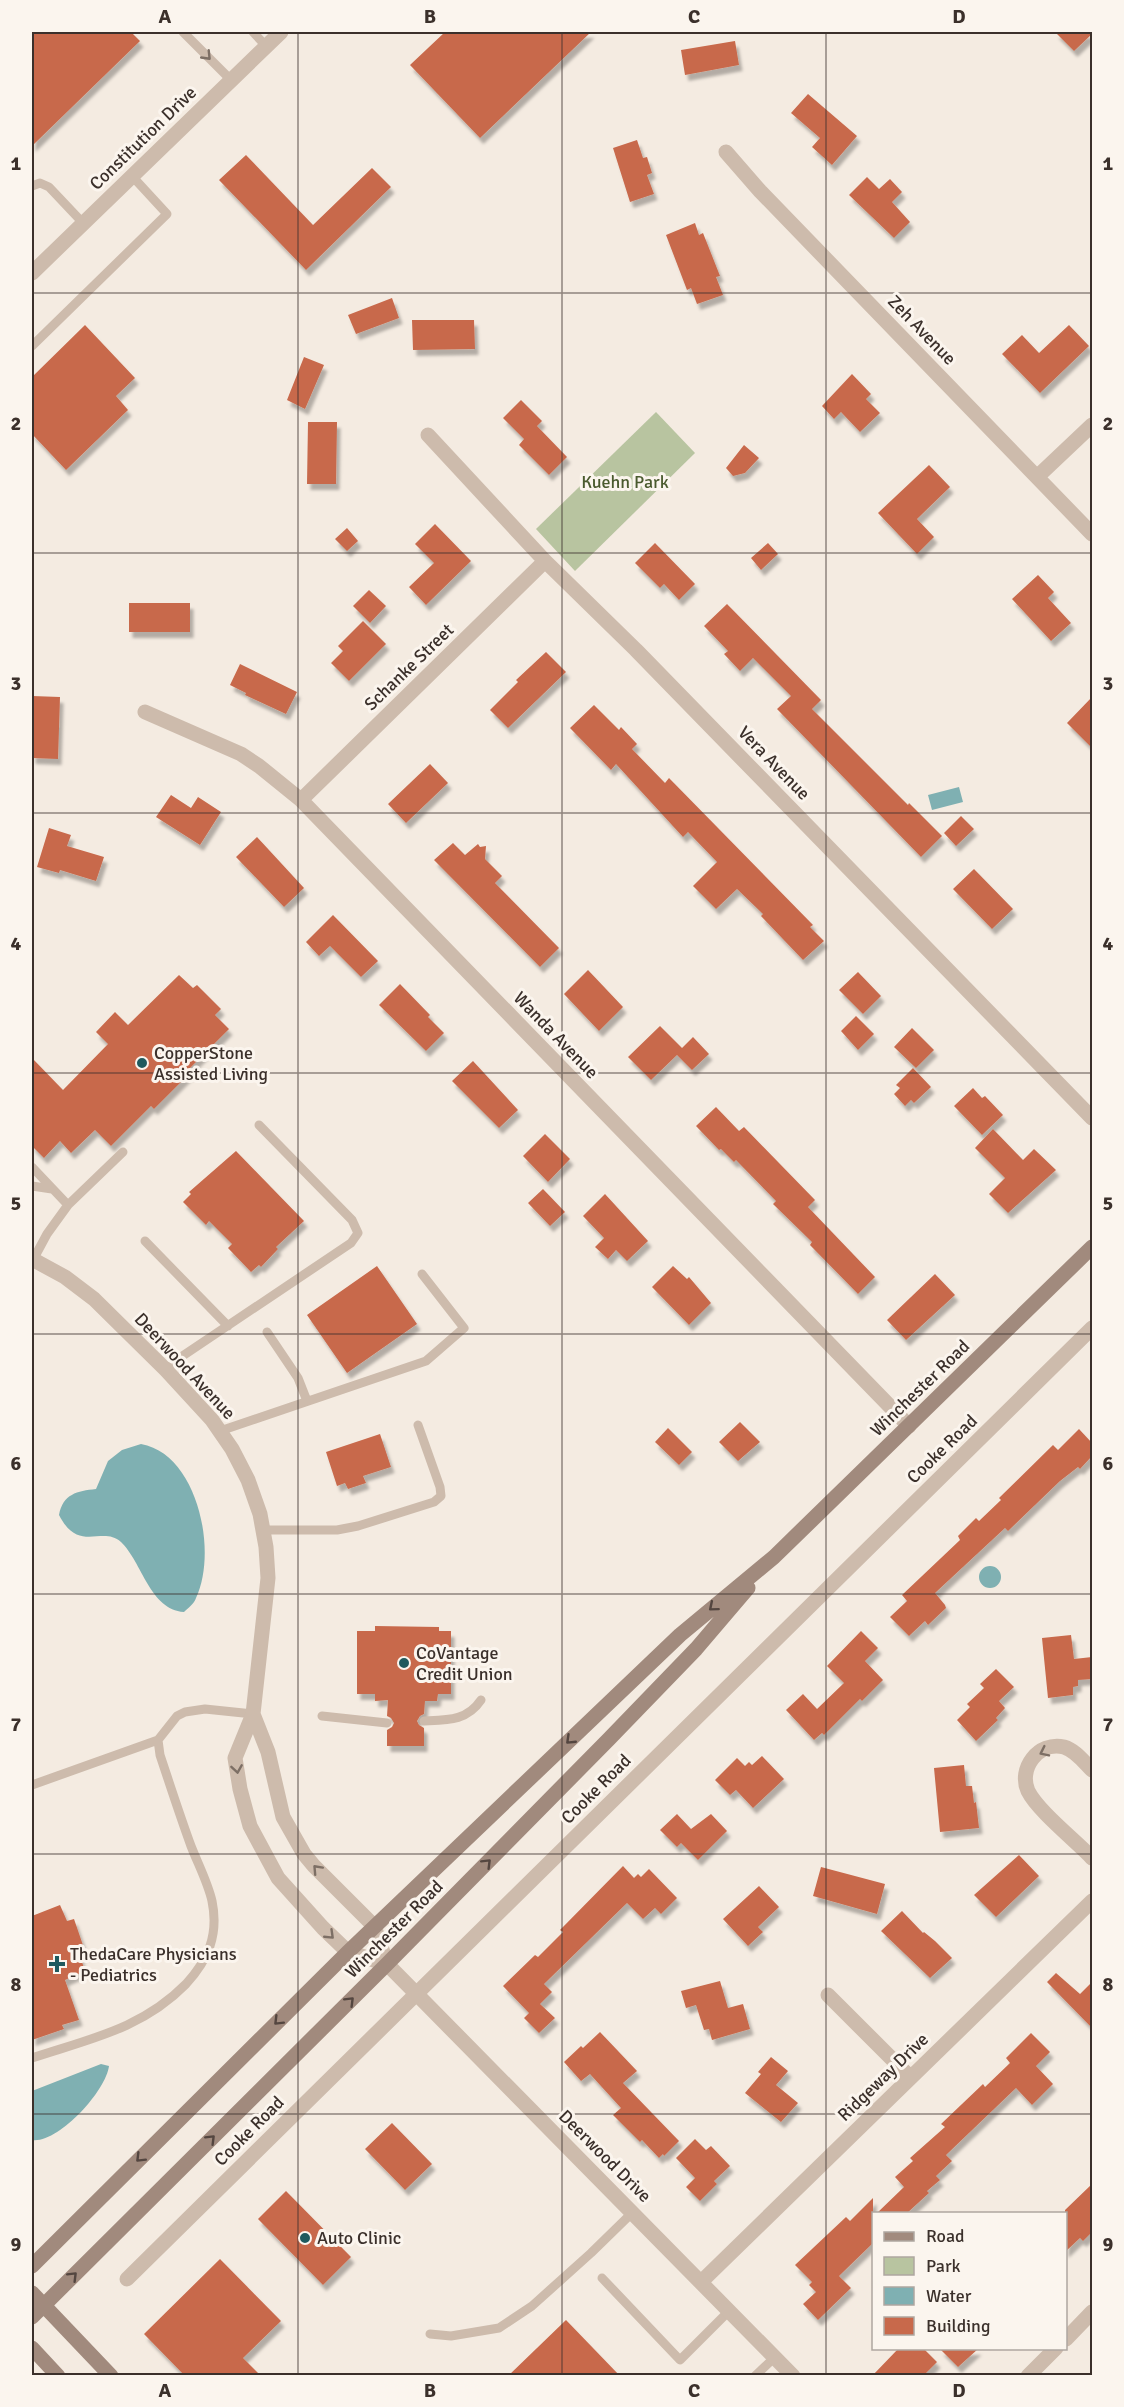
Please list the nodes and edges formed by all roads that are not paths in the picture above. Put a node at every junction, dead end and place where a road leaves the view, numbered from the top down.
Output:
1 (183, 32) edge
2 (253, 32) edge
3 (281, 32) edge
4 (266, 46) junction
5 (231, 80) junction
6 (726, 152) dead end
7 (132, 176) junction
8 (32, 186) edge
9 (83, 223) junction
10 (32, 273) edge
11 (32, 346) edge
12 (1092, 425) edge
13 (428, 435) dead end
14 (1037, 477) junction
15 (1092, 534) edge
16 (545, 561) junction
17 (145, 712) dead end
18 (301, 800) junction
19 (1092, 1118) edge
20 (259, 1125) dead end
21 (123, 1152) dead end
22 (32, 1167) edge
23 (32, 1186) edge
24 (52, 1189) junction
25 (68, 1205) junction
26 (145, 1241) dead end
27 (1092, 1247) edge
28 (32, 1259) edge
29 (422, 1274) dead end
30 (228, 1326) junction
31 (1092, 1329) edge
32 (267, 1332) dead end
33 (166, 1370) junction
34 (307, 1401) junction
35 (418, 1425) dead end
36 (909, 1426) junction
37 (220, 1431) junction
38 (263, 1530) junction
39 (774, 1557) junction
40 (481, 1700) dead end
41 (253, 1714) junction
42 (322, 1716) dead end
43 (424, 1721) dead end
44 (387, 1723) dead end
45 (159, 1740) junction
46 (1092, 1770) edge
47 (32, 1785) edge
48 (1092, 1858) edge
49 (1092, 1901) edge
50 (374, 1926) junction
51 (348, 1952) junction
52 (387, 1964) junction
53 (416, 1993) junction
54 (828, 1995) dead end
55 (32, 2058) edge
56 (910, 2077) junction
57 (633, 2212) junction
58 (32, 2266) edge
59 (602, 2278) dead end
60 (126, 2279) dead end
61 (701, 2282) junction
62 (32, 2293) edge
63 (44, 2305) junction
64 (729, 2311) junction
65 (1092, 2312) edge
66 (32, 2317) edge
67 (430, 2334) dead end
68 (1067, 2337) edge
69 (32, 2348) edge
70 (1055, 2350) edge
71 (775, 2357) junction
72 (58, 2376) edge
73 (111, 2376) edge
74 (755, 2376) edge
75 (793, 2376) edge
76 (1028, 2376) edge

1 -> 5 lane
2 - 4 lane
3 - 4 street, Constitution Drive
4 - 5 street, Constitution Drive
5 - 7 street, Constitution Drive
6 - 14 street, Zeh Avenue
7 - 9 street, Constitution Drive
7 - 11 lane
8 - 9 lane
9 - 10 street, Constitution Drive
12 - 14 street
13 - 16 street, Vera Avenue
14 - 15 street, Zeh Avenue
16 - 18 street, Schanke Street
16 - 19 street, Vera Avenue
17 - 18 street, Wanda Avenue
18 - 36 street, Wanda Avenue
20 - 30 lane
21 - 25 lane
22 - 24 lane
23 - 24 lane
24 - 25 lane
25 - 28 lane
26 - 30 lane
27 - 36 main road, Winchester Road
28 - 33 street, Deerwood Avenue
29 - 34 lane
30 - 33 lane
31 - 53 street, Cooke Road
32 - 34 lane
33 - 37 street, Deerwood Avenue
34 - 37 lane
35 - 38 lane
36 - 39 main road, Winchester Road
37 - 38 street, Deerwood Avenue
38 - 41 street, Deerwood Avenue
39 -> 50 main road, Winchester Road
52 -> 39 main road, Winchester Road
40 - 43 lane
41 - 45 lane
50 -> 41 street, Deerwood Avenue
41 -> 51 street, Deerwood Avenue
42 - 44 lane
45 - 47 lane
45 - 55 lane
46 -> 48 street
49 - 56 street, Ridgeway Drive
50 - 51 main road, Winchester Road
50 - 52 street, Deerwood Avenue
51 - 52 street, Deerwood Avenue
51 -> 58 main road, Winchester Road
52 - 53 street, Deerwood Drive
63 -> 52 main road, Winchester Road
53 - 57 street, Deerwood Drive
53 - 60 street, Cooke Road
54 - 56 street
56 - 61 street, Ridgeway Drive
57 - 61 street, Deerwood Drive
57 - 67 lane
59 - 64 lane
61 - 64 street, Deerwood Drive
62 - 63 main road
63 - 66 main road, Winchester Road
63 - 73 main road
64 - 71 street, Deerwood Drive
65 - 68 street
69 - 72 main road
70 - 76 street
71 - 74 lane
71 - 75 street, Deerwood Drive

